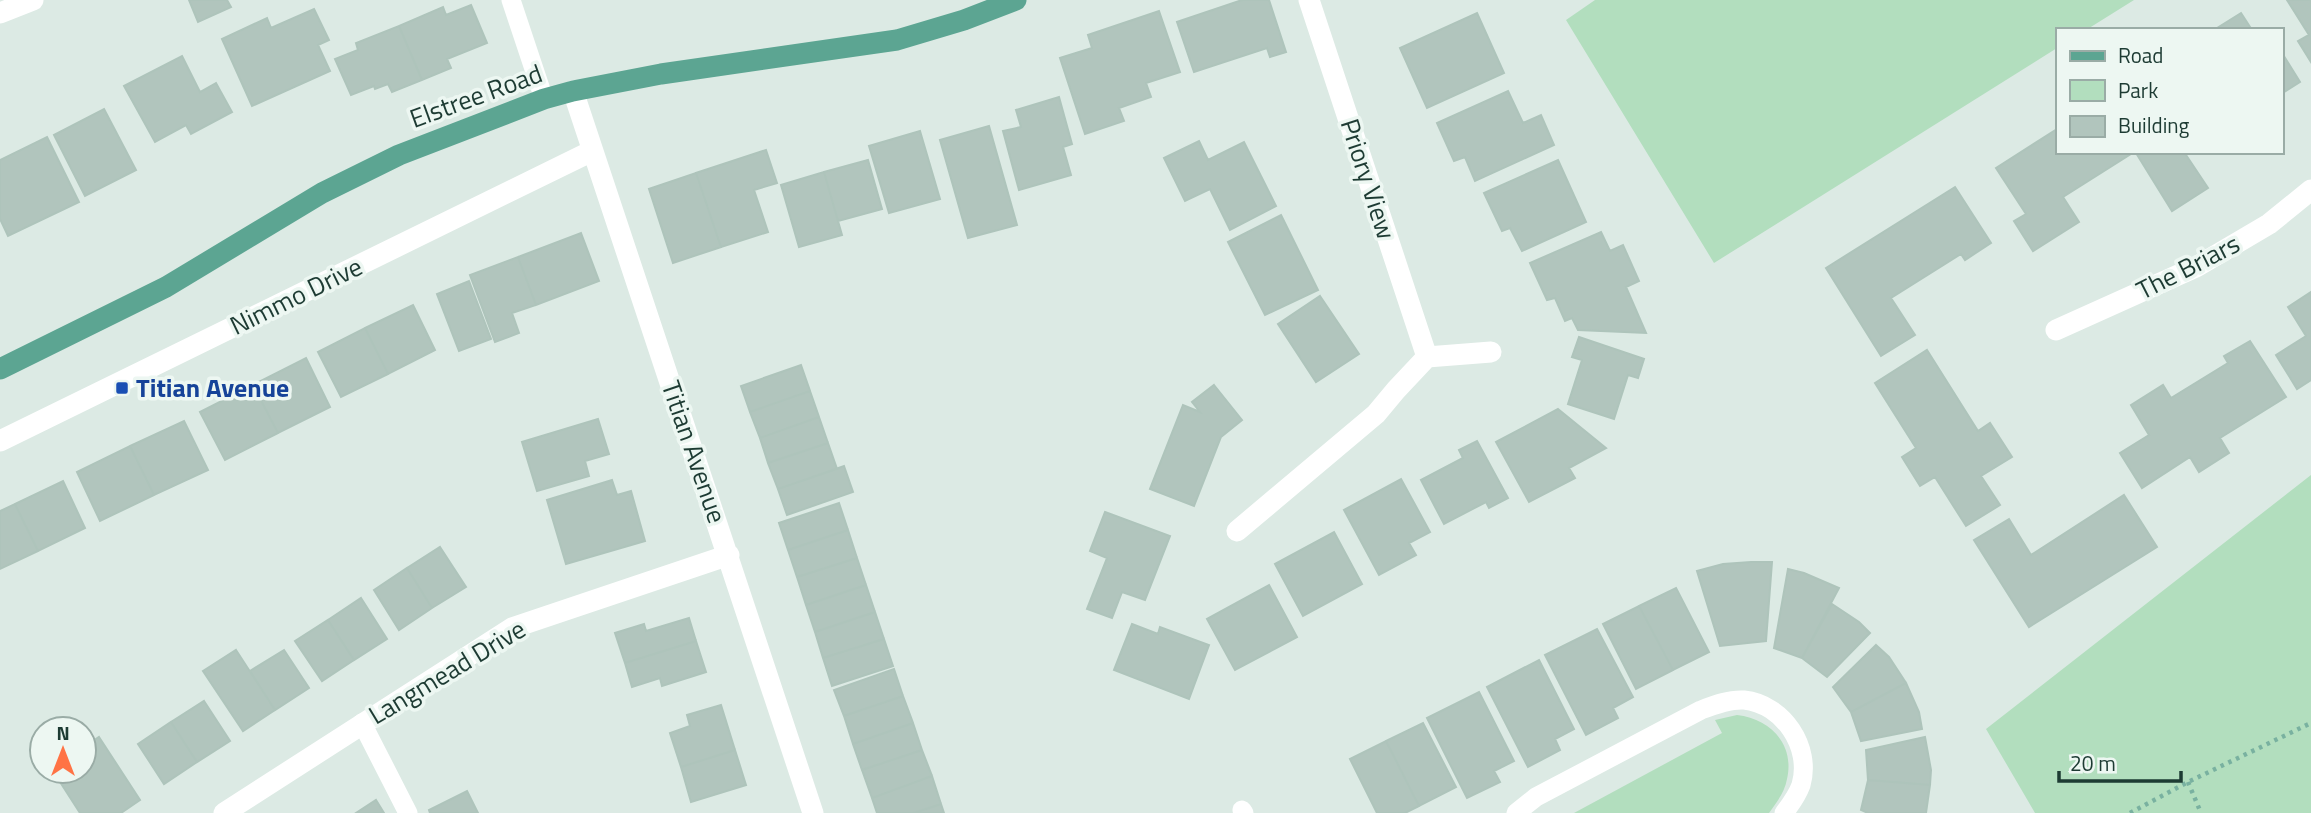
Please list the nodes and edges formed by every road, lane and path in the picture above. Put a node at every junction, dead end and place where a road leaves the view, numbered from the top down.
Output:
1 (33, 0) edge
2 (512, 0) edge
3 (1016, 0) edge
4 (1309, 0) edge
5 (0, 13) edge
6 (573, 90) junction
7 (544, 99) junction
8 (592, 151) junction
9 (2311, 190) edge
10 (2056, 331) dead end
11 (1491, 352) dead end
12 (1427, 357) junction
13 (0, 369) edge
14 (0, 441) edge
15 (1237, 531) dead end
16 (729, 555) junction
17 (362, 723) junction
18 (2311, 723) edge
19 (2188, 782) junction
20 (228, 812) edge
21 (408, 813) edge
22 (813, 813) edge
23 (1516, 813) edge
24 (1784, 813) edge
25 (2130, 813) edge
26 (2201, 813) edge

1 - 5 street
2 - 7 lane
3 - 6 main road, Elstree Road
4 - 12 street, Priory View
6 - 7 main road, Elstree Road
6 - 8 street, Titian Avenue
7 - 13 main road, Elstree Road
8 - 14 street, Nimmo Drive
8 - 16 street, Titian Avenue
9 - 10 street, The Briars
11 - 12 street
12 - 15 street
16 - 17 street, Langmead Drive
16 - 22 street, Titian Avenue
17 - 20 street, Langmead Drive
17 - 21 lane
18 - 19 path
19 - 25 path
19 - 26 path
23 - 24 lane

